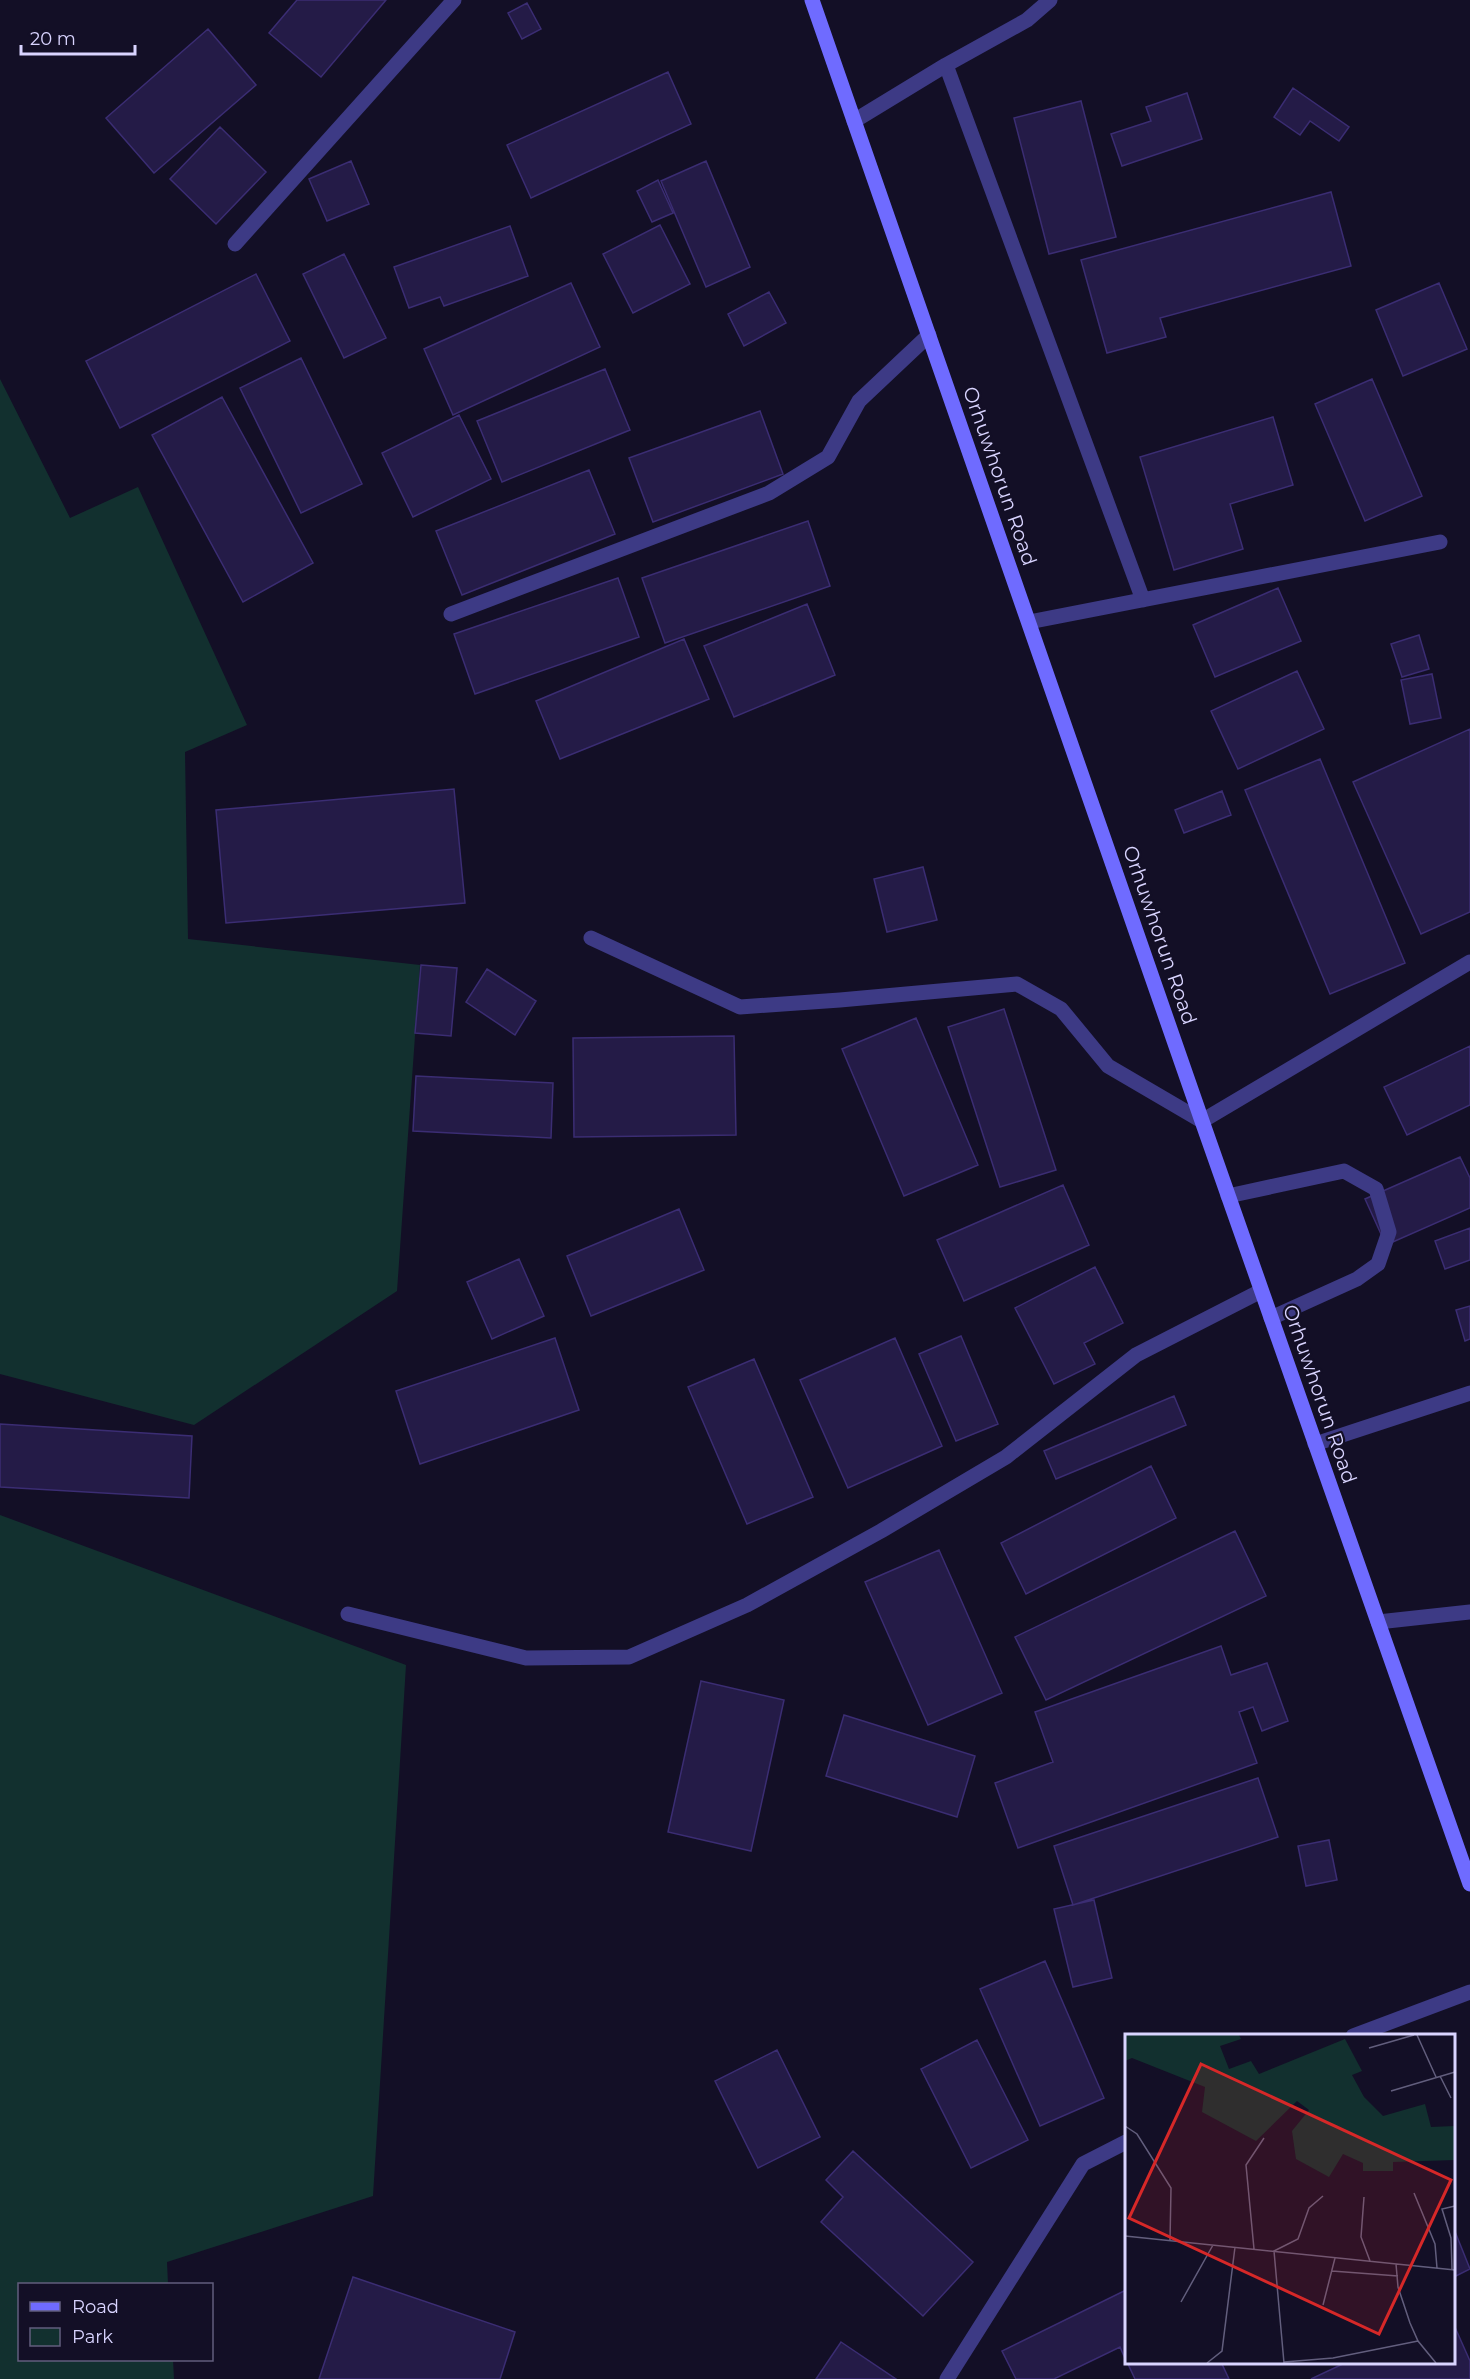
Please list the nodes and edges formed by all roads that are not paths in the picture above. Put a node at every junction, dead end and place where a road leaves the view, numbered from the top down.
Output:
1 (454, 0) edge
2 (812, 0) edge
3 (1050, 0) edge
4 (946, 65) junction
5 (854, 121) junction
6 (235, 244) dead end
7 (929, 335) junction
8 (1440, 542) dead end
9 (1143, 600) junction
10 (451, 614) dead end
11 (1029, 622) junction
12 (591, 938) dead end
13 (1470, 962) edge
14 (1202, 1121) junction
15 (1228, 1196) junction
16 (1261, 1291) junction
17 (1271, 1318) junction
18 (1470, 1394) edge
19 (1315, 1444) junction
20 (1470, 1612) edge
21 (348, 1614) dead end
22 (1378, 1622) junction
23 (1470, 1884) edge
24 (1470, 1992) edge
25 (1358, 2034) edge
26 (1125, 2143) edge
27 (947, 2379) edge

1 - 6 street
2 - 5 street, Orhuwhorun Road
3 - 4 street
4 - 5 street
4 - 9 street
5 - 7 street, Orhuwhorun Road
7 - 10 street
7 - 11 street, Orhuwhorun Road
8 - 9 street
9 - 11 street
11 - 14 street, Orhuwhorun Road
12 - 14 street
13 - 14 street
14 - 15 street, Orhuwhorun Road
15 - 16 street, Orhuwhorun Road
15 - 17 street
16 - 17 street, Orhuwhorun Road
16 - 21 street
17 - 19 street, Orhuwhorun Road
18 - 19 street
19 - 22 street, Orhuwhorun Road
20 - 22 street
22 - 23 street, Orhuwhorun Road
24 - 25 street
26 - 27 street

